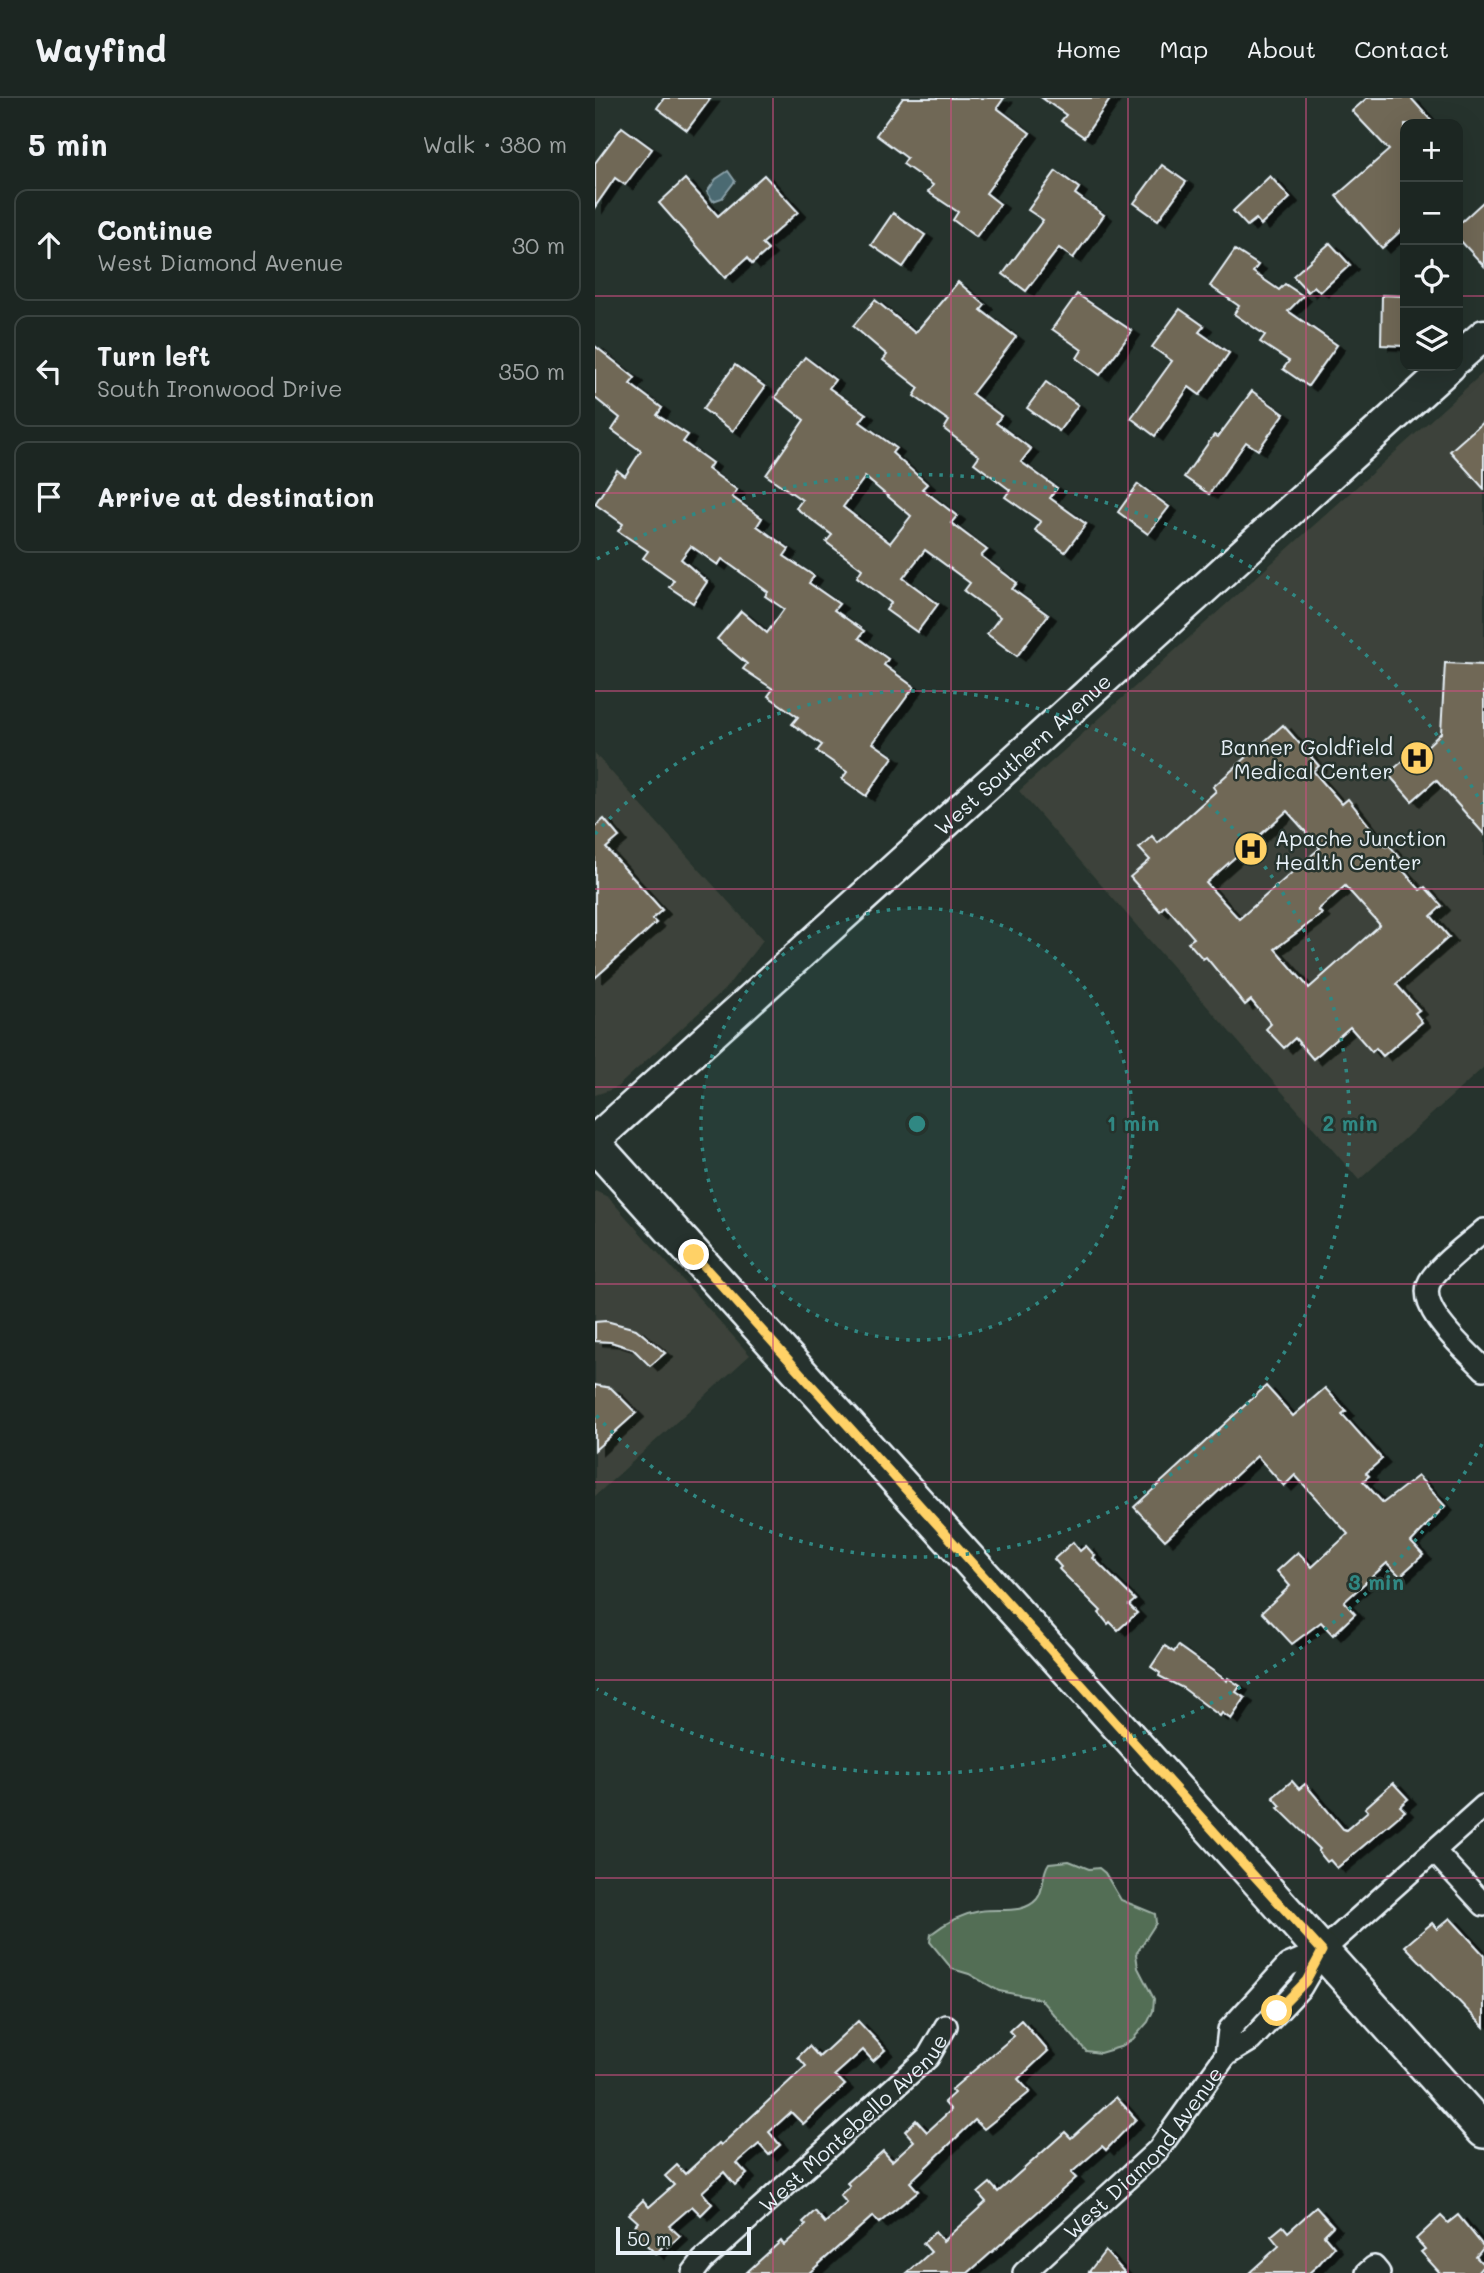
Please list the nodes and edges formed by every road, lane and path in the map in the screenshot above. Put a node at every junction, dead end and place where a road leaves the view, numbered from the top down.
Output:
1 (1484, 335) edge
2 (1463, 354) edge
3 (1444, 371) edge
4 (595, 1140) edge
5 (595, 1146) edge
6 (1484, 1230) edge
7 (1484, 1369) edge
8 (1484, 1805) edge
9 (1434, 1851) junction
10 (1484, 1905) edge
11 (1322, 1951) junction
12 (946, 2026) dead end
13 (1484, 2131) edge
14 (693, 2273) edge
15 (1024, 2273) edge

1 - 2 main road
3 - 4 main road, West Southern Avenue
5 - 11 main road
6 - 7 street
8 - 9 street, West Diamond Avenue
9 - 10 street
9 - 11 street, West Diamond Avenue
11 - 13 main road
11 - 15 street, West Diamond Avenue
12 - 14 street, West Montebello Avenue

